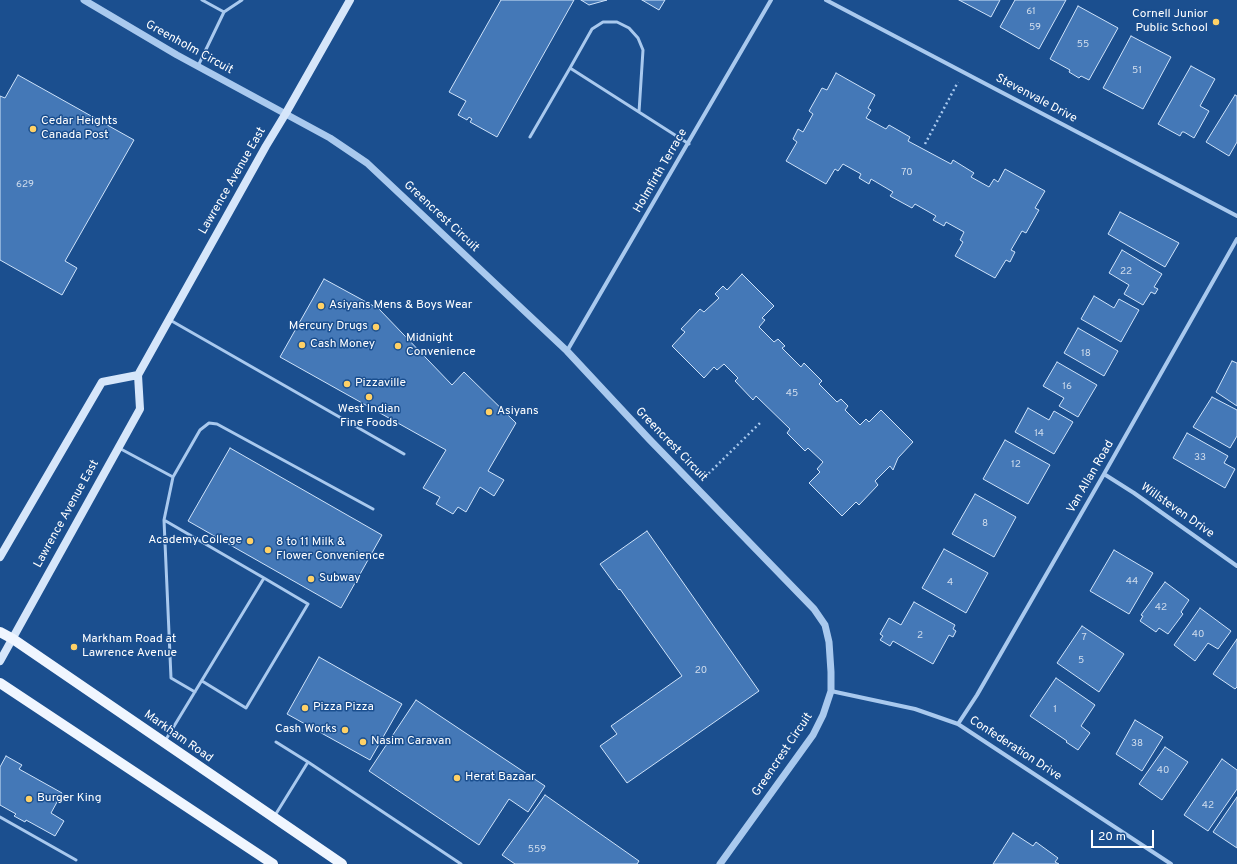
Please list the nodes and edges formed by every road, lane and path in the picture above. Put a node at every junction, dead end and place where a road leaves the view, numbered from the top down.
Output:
1 (84, 0) edge
2 (202, 0) edge
3 (242, 0) edge
4 (350, 0) edge
5 (771, 0) edge
6 (826, 0) edge
7 (224, 12) junction
8 (198, 66) junction
9 (570, 68) junction
10 (964, 72) junction
11 (639, 112) junction
12 (286, 113) junction
13 (530, 137) dead end
14 (688, 144) junction
15 (925, 144) dead end
16 (1237, 216) edge
17 (1237, 239) edge
18 (169, 319) junction
19 (567, 351) junction
20 (138, 375) junction
21 (760, 423) dead end
22 (118, 448) junction
23 (404, 454) dead end
24 (1104, 474) junction
25 (173, 477) junction
26 (695, 487) junction
27 (373, 508) dead end
28 (164, 520) junction
29 (0, 557) edge
30 (1237, 566) edge
31 (264, 578) junction
32 (0, 632) edge
33 (13, 639) junction
34 (0, 661) edge
35 (202, 681) junction
36 (0, 683) edge
37 (831, 691) junction
38 (195, 692) junction
39 (958, 724) junction
40 (276, 742) dead end
41 (164, 743) junction
42 (308, 762) junction
43 (0, 817) edge
44 (273, 818) junction
45 (76, 860) dead end
46 (264, 861) edge
47 (273, 864) edge
48 (342, 864) edge
49 (461, 864) edge
50 (720, 864) edge
51 (1171, 864) edge

1 - 8 street, Greenholm Circuit
2 - 7 lane
3 - 7 lane
4 - 12 main road, Lawrence Avenue East
5 - 14 street, Holmfirth Terrace
6 - 10 street, Stevenvale Drive
7 - 8 lane
8 - 12 street, Greenholm Circuit
9 - 11 lane
9 - 11 lane
9 - 13 lane
10 - 15 path
10 - 16 street, Stevenvale Drive
11 - 14 lane
12 - 18 main road, Lawrence Avenue East
12 - 19 street, Greencrest Circuit
14 - 19 street, Holmfirth Terrace
17 - 24 street, Van Allan Road
18 - 20 main road, Lawrence Avenue East
18 - 23 lane
19 - 26 street, Greencrest Circuit
20 - 22 main road, Lawrence Avenue East
20 - 29 main road
21 - 26 path
22 - 25 lane
22 - 33 main road, Lawrence Avenue East
24 - 30 street, Willsteven Drive
24 - 39 street, Van Allan Road
25 - 27 lane
25 - 28 lane
26 - 37 street, Greencrest Circuit
28 - 31 lane
28 - 38 lane
31 - 35 lane
31 - 35 lane
32 - 33 main road, Markham Road
33 - 34 main road, Lawrence Avenue East
33 - 41 main road, Markham Road
35 - 38 lane
36 - 46 main road
37 - 39 street, Confederation Drive
37 - 50 street, Greencrest Circuit
38 - 41 lane
39 - 51 street, Confederation Drive
40 - 42 lane
41 - 44 main road, Markham Road
42 - 44 lane
42 - 49 lane
43 - 45 lane
44 - 48 main road, Markham Road
46 - 47 main road

